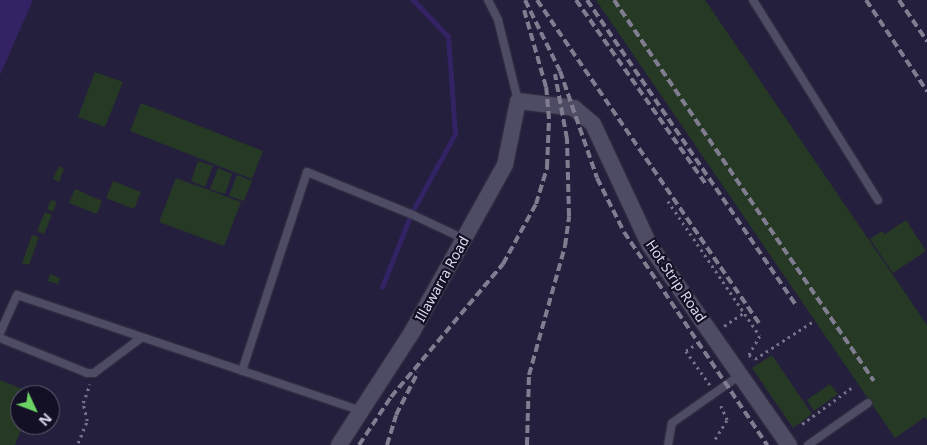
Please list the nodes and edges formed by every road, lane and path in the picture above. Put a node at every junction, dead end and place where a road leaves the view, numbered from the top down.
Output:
1 (488, 0) edge
2 (753, 0) edge
3 (518, 101) junction
4 (878, 200) dead end
5 (668, 201) dead end
6 (464, 239) junction
7 (746, 312) junction
8 (812, 322) dead end
9 (0, 333) edge
10 (712, 335) junction
11 (0, 338) edge
12 (142, 338) junction
13 (242, 372) junction
14 (94, 373) junction
15 (740, 374) junction
16 (854, 386) dead end
17 (715, 391) junction
18 (868, 403) dead end
19 (361, 411) junction
20 (802, 424) dead end
21 (714, 439) dead end
22 (78, 444) dead end
23 (339, 445) edge
24 (668, 445) edge
25 (789, 445) edge
26 (808, 445) edge

1 - 3 lane
2 - 4 lane
3 - 6 street, Illawarra Road
3 - 10 street, Hot Strip Road
5 - 7 path
6 - 13 lane
6 - 19 street, Illawarra Road
7 - 8 path
7 - 10 path
9 - 12 lane
10 - 15 street, Hot Strip Road
10 - 17 path
11 - 14 lane
12 - 13 lane
12 - 14 lane
13 - 19 lane
14 - 22 path
15 - 17 lane
15 - 25 street, Hot Strip Road
16 - 20 path
17 - 21 path
17 - 24 lane
18 - 26 lane
19 - 23 street, Illawarra Road

